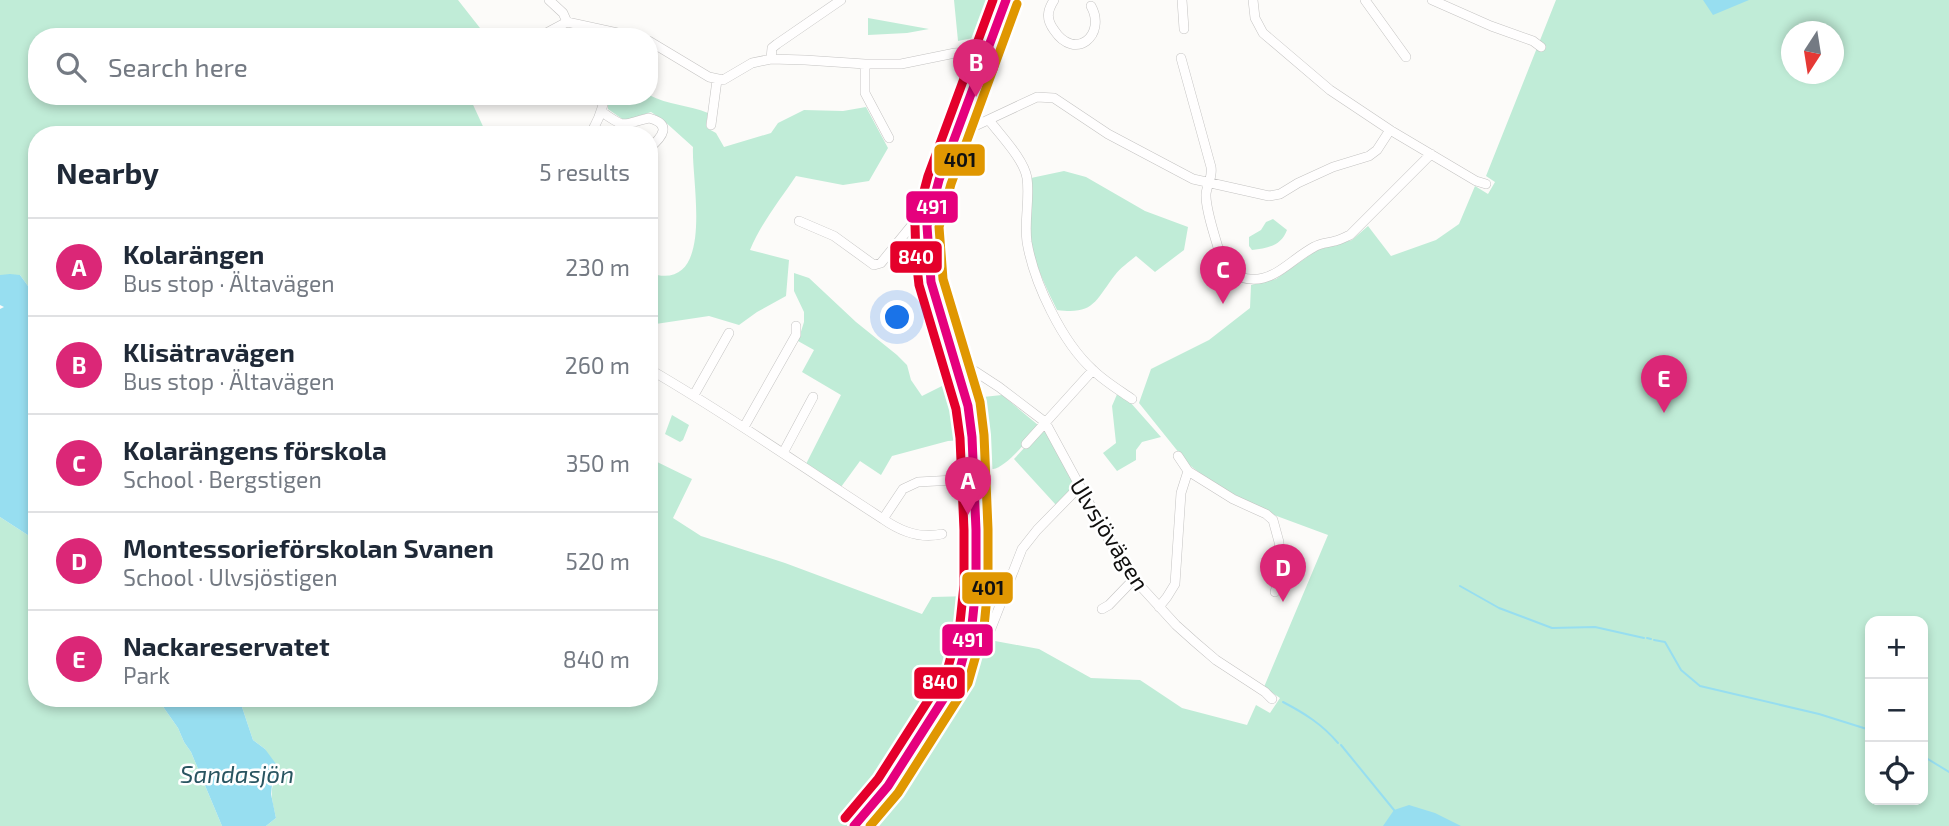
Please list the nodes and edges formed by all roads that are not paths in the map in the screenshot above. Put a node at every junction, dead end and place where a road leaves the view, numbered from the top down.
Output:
1 (549, 0) edge
2 (841, 0) edge
3 (1006, 0) edge
4 (1054, 0) edge
5 (1182, 0) edge
6 (1253, 0) edge
7 (1365, 0) edge
8 (1432, 0) edge
9 (1091, 6) dead end
10 (567, 22) junction
11 (556, 28) edge
12 (595, 28) edge
13 (1184, 29) dead end
14 (658, 46) edge
15 (1541, 47) dead end
16 (985, 51) junction
17 (1406, 57) dead end
18 (1181, 58) dead end
19 (771, 59) junction
20 (865, 64) junction
21 (717, 80) junction
22 (603, 105) edge
23 (602, 111) junction
24 (989, 120) junction
25 (961, 122) junction
26 (711, 125) dead end
27 (596, 126) edge
28 (1390, 130) junction
29 (889, 138) dead end
30 (658, 141) edge
31 (1432, 154) junction
32 (1209, 182) junction
33 (1486, 184) dead end
34 (799, 221) dead end
35 (927, 226) junction
36 (796, 326) dead end
37 (729, 333) dead end
38 (957, 366) junction
39 (1093, 370) junction
40 (658, 374) edge
41 (694, 395) junction
42 (813, 397) dead end
43 (1132, 399) dead end
44 (1045, 422) junction
45 (744, 427) junction
46 (1026, 444) dead end
47 (783, 453) junction
48 (1178, 456) dead end
49 (1188, 471) junction
50 (973, 479) junction
51 (1079, 487) junction
52 (883, 519) junction
53 (942, 534) dead end
54 (1134, 579) junction
55 (1275, 592) dead end
56 (1159, 607) junction
57 (1102, 609) dead end
58 (988, 636) dead end
59 (1272, 699) dead end
60 (854, 826) edge

1 - 10 street
2 - 19 street
3 - 16 main road
4 - 9 street
5 - 13 street
6 - 28 street
7 - 17 street
8 - 15 street
10 - 11 street
10 - 12 street
14 - 21 street
16 - 20 street
16 - 25 main road
18 - 32 street
19 - 20 street
19 - 21 street
20 - 29 street
21 - 26 street
22 - 23 street
23 - 27 street
23 - 30 street
24 - 25 street
24 - 32 street
24 - 39 street
25 - 35 main road
28 - 31 street
28 - 32 street
31 - 32 street
31 - 33 street
34 - 35 street
35 - 38 main road
36 - 45 street
37 - 41 street
38 - 44 street, Ulvsjövägen
38 - 50 main road
39 - 43 street
39 - 44 street
40 - 41 street
41 - 45 street
42 - 47 street
44 - 46 street
44 - 51 street, Ulvsjövägen
45 - 47 street
47 - 52 street
48 - 49 street
49 - 55 street
49 - 56 street
50 - 52 street
50 - 60 main road
51 - 54 street, Ulvsjövägen
51 - 58 street
52 - 53 street
54 - 56 street, Ulvsjövägen
54 - 57 street
56 - 59 street, Ulvsjövägen

